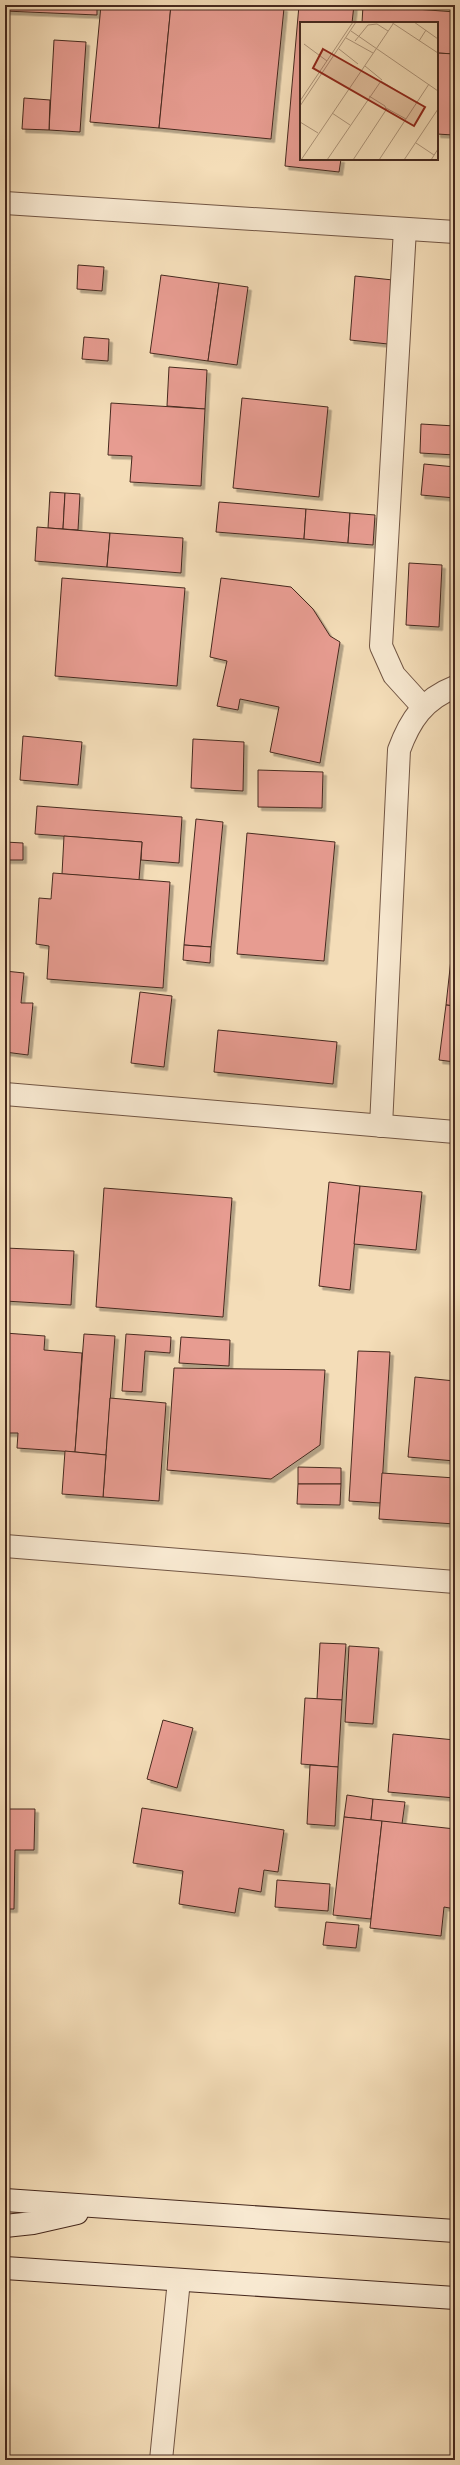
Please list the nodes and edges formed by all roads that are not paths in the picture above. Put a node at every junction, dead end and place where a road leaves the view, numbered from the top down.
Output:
1 (5, 204) edge
2 (406, 229) junction
3 (455, 232) edge
4 (455, 687) edge
5 (424, 707) junction
6 (5, 1094) edge
7 (381, 1126) junction
8 (455, 1132) edge
9 (5, 1546) edge
10 (455, 1582) edge
11 (5, 2200) edge
12 (98, 2208) junction
13 (5, 2226) edge
14 (455, 2230) edge
15 (5, 2268) edge
16 (179, 2280) junction
17 (455, 2298) edge
18 (162, 2460) edge

1 - 2 street
2 - 3 street
2 - 5 street
4 - 5 street
5 - 7 street
6 - 7 street
7 - 8 street
9 - 10 street
11 - 12 street
12 - 13 street
12 - 14 street
15 - 16 street
16 - 17 street
16 - 18 street

